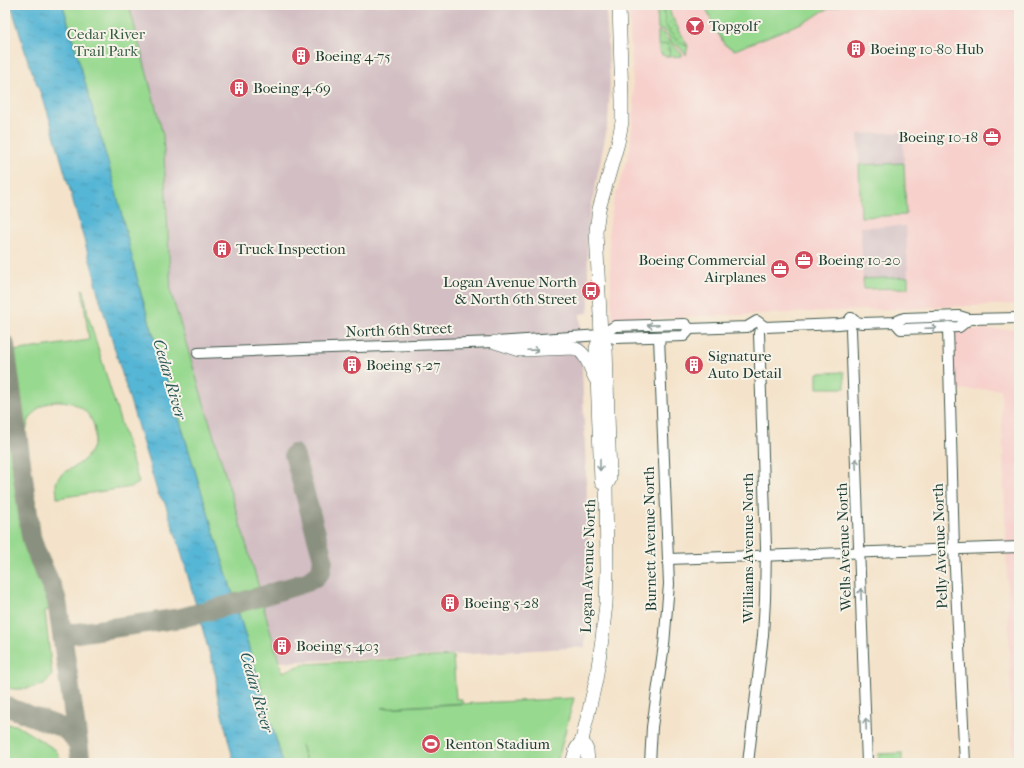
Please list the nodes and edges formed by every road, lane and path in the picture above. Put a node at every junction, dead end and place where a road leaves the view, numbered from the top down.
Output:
1 (619, 5) edge
2 (1019, 318) edge
3 (969, 320) junction
4 (884, 322) junction
5 (895, 322) junction
6 (828, 325) junction
7 (792, 326) junction
8 (948, 327) junction
9 (731, 328) junction
10 (690, 329) junction
11 (851, 330) junction
12 (759, 333) junction
13 (601, 335) junction
14 (659, 337) junction
15 (495, 342) junction
16 (198, 353) dead end
17 (598, 384) junction
18 (606, 486) junction
19 (1019, 547) edge
20 (954, 549) junction
21 (859, 553) junction
22 (766, 556) junction
23 (668, 559) junction
24 (584, 745) junction
25 (572, 763) edge
26 (583, 763) edge
27 (588, 763) edge
28 (650, 763) edge
29 (748, 763) edge
30 (868, 763) edge
31 (964, 763) edge

1 - 13 main road, Logan Avenue North
2 - 3 street, North 6th Street
3 - 5 street, North 6th Street
3 - 8 street, North 6th Street
4 - 5 street, North 6th Street
4 - 6 street, North 6th Street
4 - 11 street, North 6th Street
5 -> 8 street, North 6th Street
6 - 7 street, North 6th Street
6 - 11 street, North 6th Street
7 - 9 street, North 6th Street
7 - 12 street, North 6th Street
8 - 20 street, Pelly Avenue North
9 - 10 street, North 6th Street
9 - 12 street, North 6th Street
10 -> 13 street, North 6th Street
10 - 14 street, North 6th Street
21 -> 11 street, Wells Avenue North
12 - 22 street, Williams Avenue North
13 - 14 street, North 6th Street
13 - 15 street, North 6th Street
13 - 17 main road, Logan Avenue North
13 - 18 main road, Logan Avenue North
14 - 23 street, Burnett Avenue North
15 - 16 street, North 6th Street
15 -> 17 main road
17 -> 18 main road, Logan Avenue North
18 - 24 main road, Logan Avenue North
19 - 20 street
20 - 21 street
20 - 31 street, Pelly Avenue North
21 - 22 street
30 -> 21 street, Wells Avenue North
22 - 23 street
22 - 29 street, Williams Avenue North
23 - 28 street, Burnett Avenue North
24 - 25 main road, Logan Avenue North
24 - 26 main road, Logan Avenue North
24 - 27 main road

